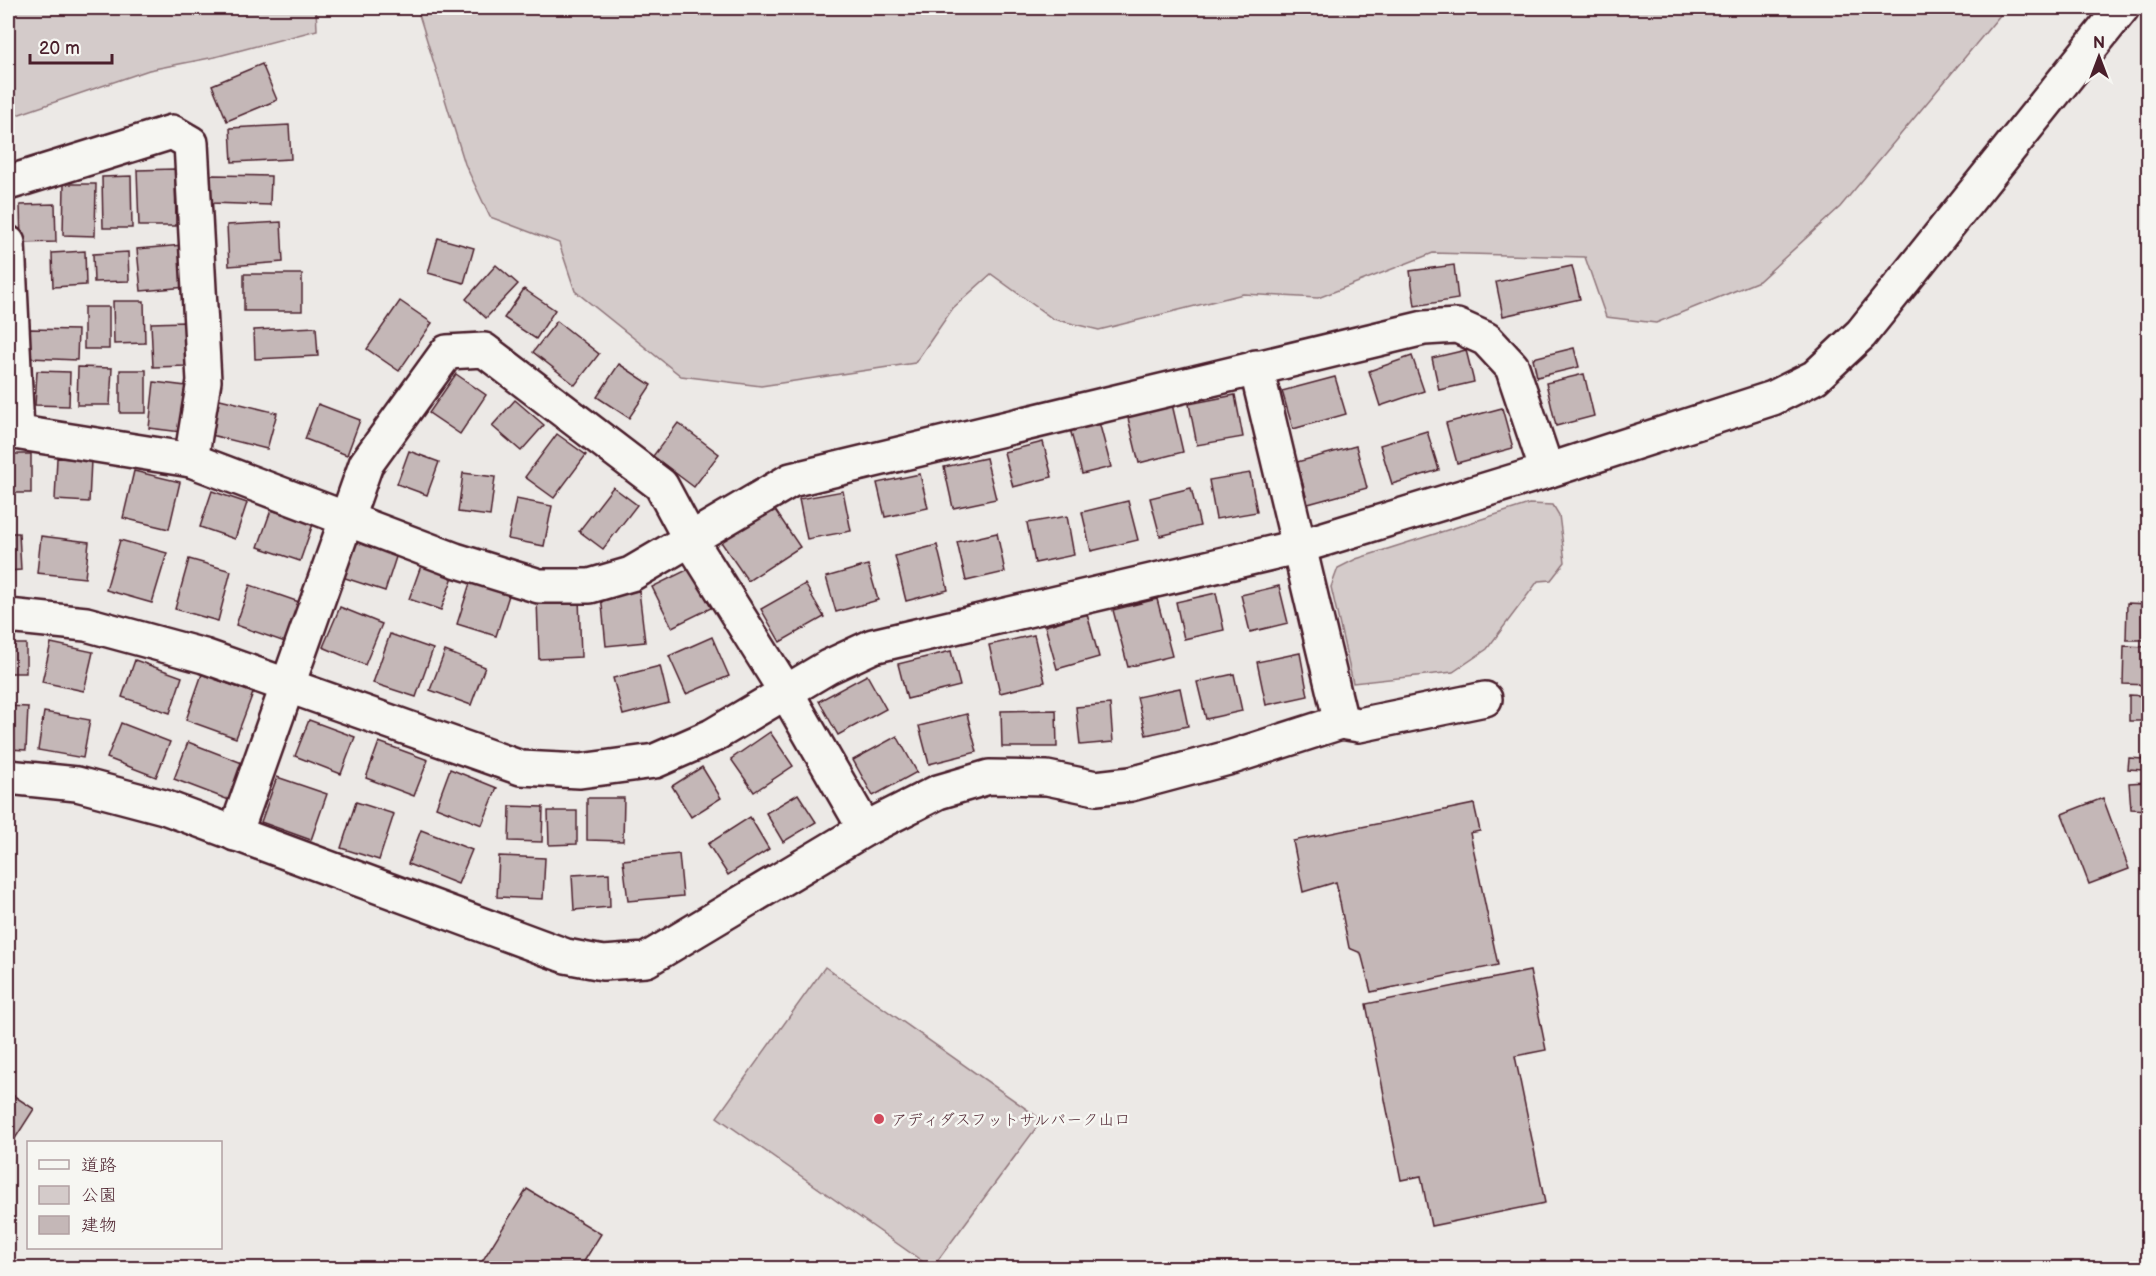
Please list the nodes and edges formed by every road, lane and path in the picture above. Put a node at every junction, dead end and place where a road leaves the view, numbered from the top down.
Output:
1 (2122, 8) edge
2 (8, 183) edge
3 (8, 243) edge
4 (1256, 368) junction
5 (12, 431) edge
6 (191, 460) junction
7 (1547, 471) junction
8 (346, 517) junction
9 (690, 539) junction
10 (1300, 546) junction
11 (8, 616) edge
12 (286, 684) junction
13 (786, 692) junction
14 (1485, 699) dead end
15 (1341, 722) junction
16 (8, 777) edge
17 (865, 829) junction
18 (235, 834) junction

1 - 7 street
2 - 6 street
3 - 5 street
4 - 7 street
4 - 9 street
4 - 10 street
5 - 6 street
6 - 8 street
7 - 10 street
8 - 9 street
8 - 9 street
8 - 12 street
9 - 13 street
10 - 13 street
10 - 15 street
11 - 12 street
12 - 13 street
12 - 18 street
13 - 17 street
14 - 15 street
15 - 17 street
16 - 18 street
17 - 18 street

